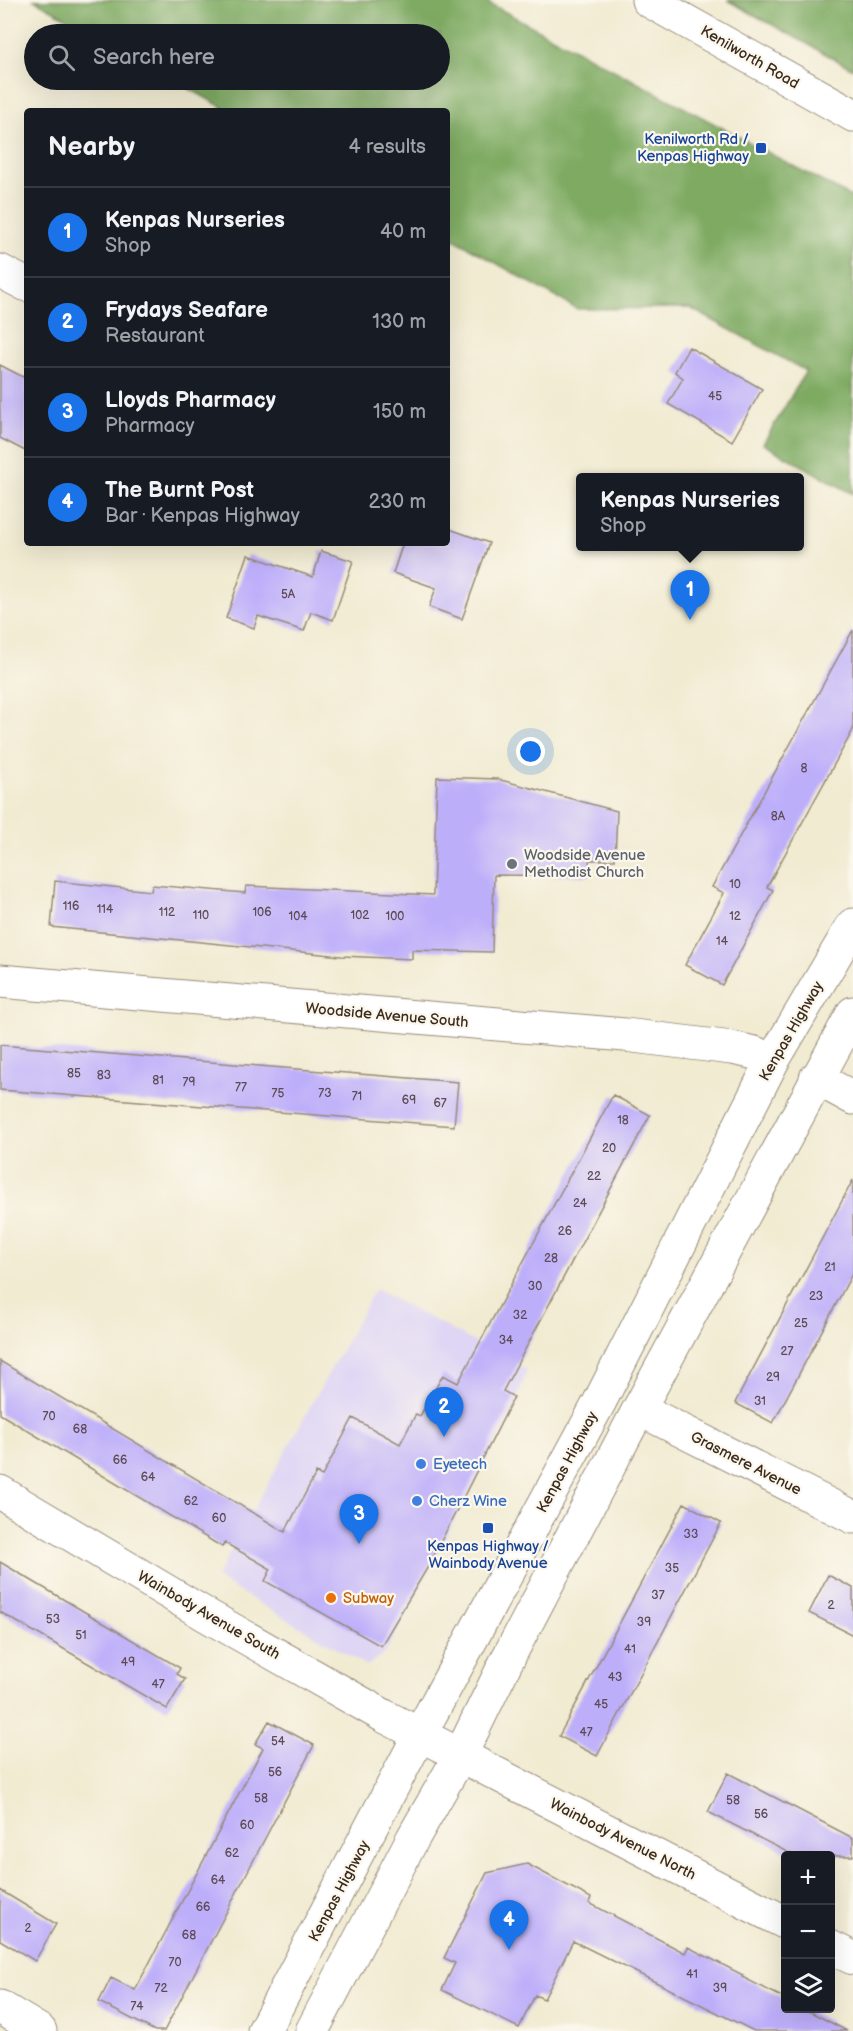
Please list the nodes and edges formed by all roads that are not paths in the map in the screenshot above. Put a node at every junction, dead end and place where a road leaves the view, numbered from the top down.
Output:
1 (648, 0) edge
2 (853, 115) edge
3 (0, 271) edge
4 (24, 283) edge
5 (853, 925) edge
6 (0, 981) edge
7 (853, 1013) edge
8 (772, 1062) junction
9 (816, 1078) junction
10 (853, 1098) edge
11 (639, 1409) junction
12 (0, 1492) edge
13 (853, 1517) edge
14 (420, 1734) junction
15 (461, 1754) junction
16 (781, 1920) edge
17 (835, 1949) edge
18 (853, 1958) edge
19 (0, 2007) edge
20 (40, 2031) edge
21 (264, 2031) edge
22 (312, 2031) edge

1 - 2 main road, Kenilworth Road
3 - 4 main road
5 - 8 main road, Kenpas Highway
6 - 8 main road, Woodside Avenue South
7 - 9 main road
8 - 14 main road, Kenpas Highway
9 - 10 main road
9 - 11 main road
11 - 13 main road, Grasmere Avenue
11 - 15 main road
12 - 14 main road, Wainbody Avenue South
14 - 15 main road, Wainbody Avenue South
14 - 21 main road, Kenpas Highway
15 - 16 main road, Wainbody Avenue North
15 - 22 main road
17 - 18 main road
19 - 20 main road

